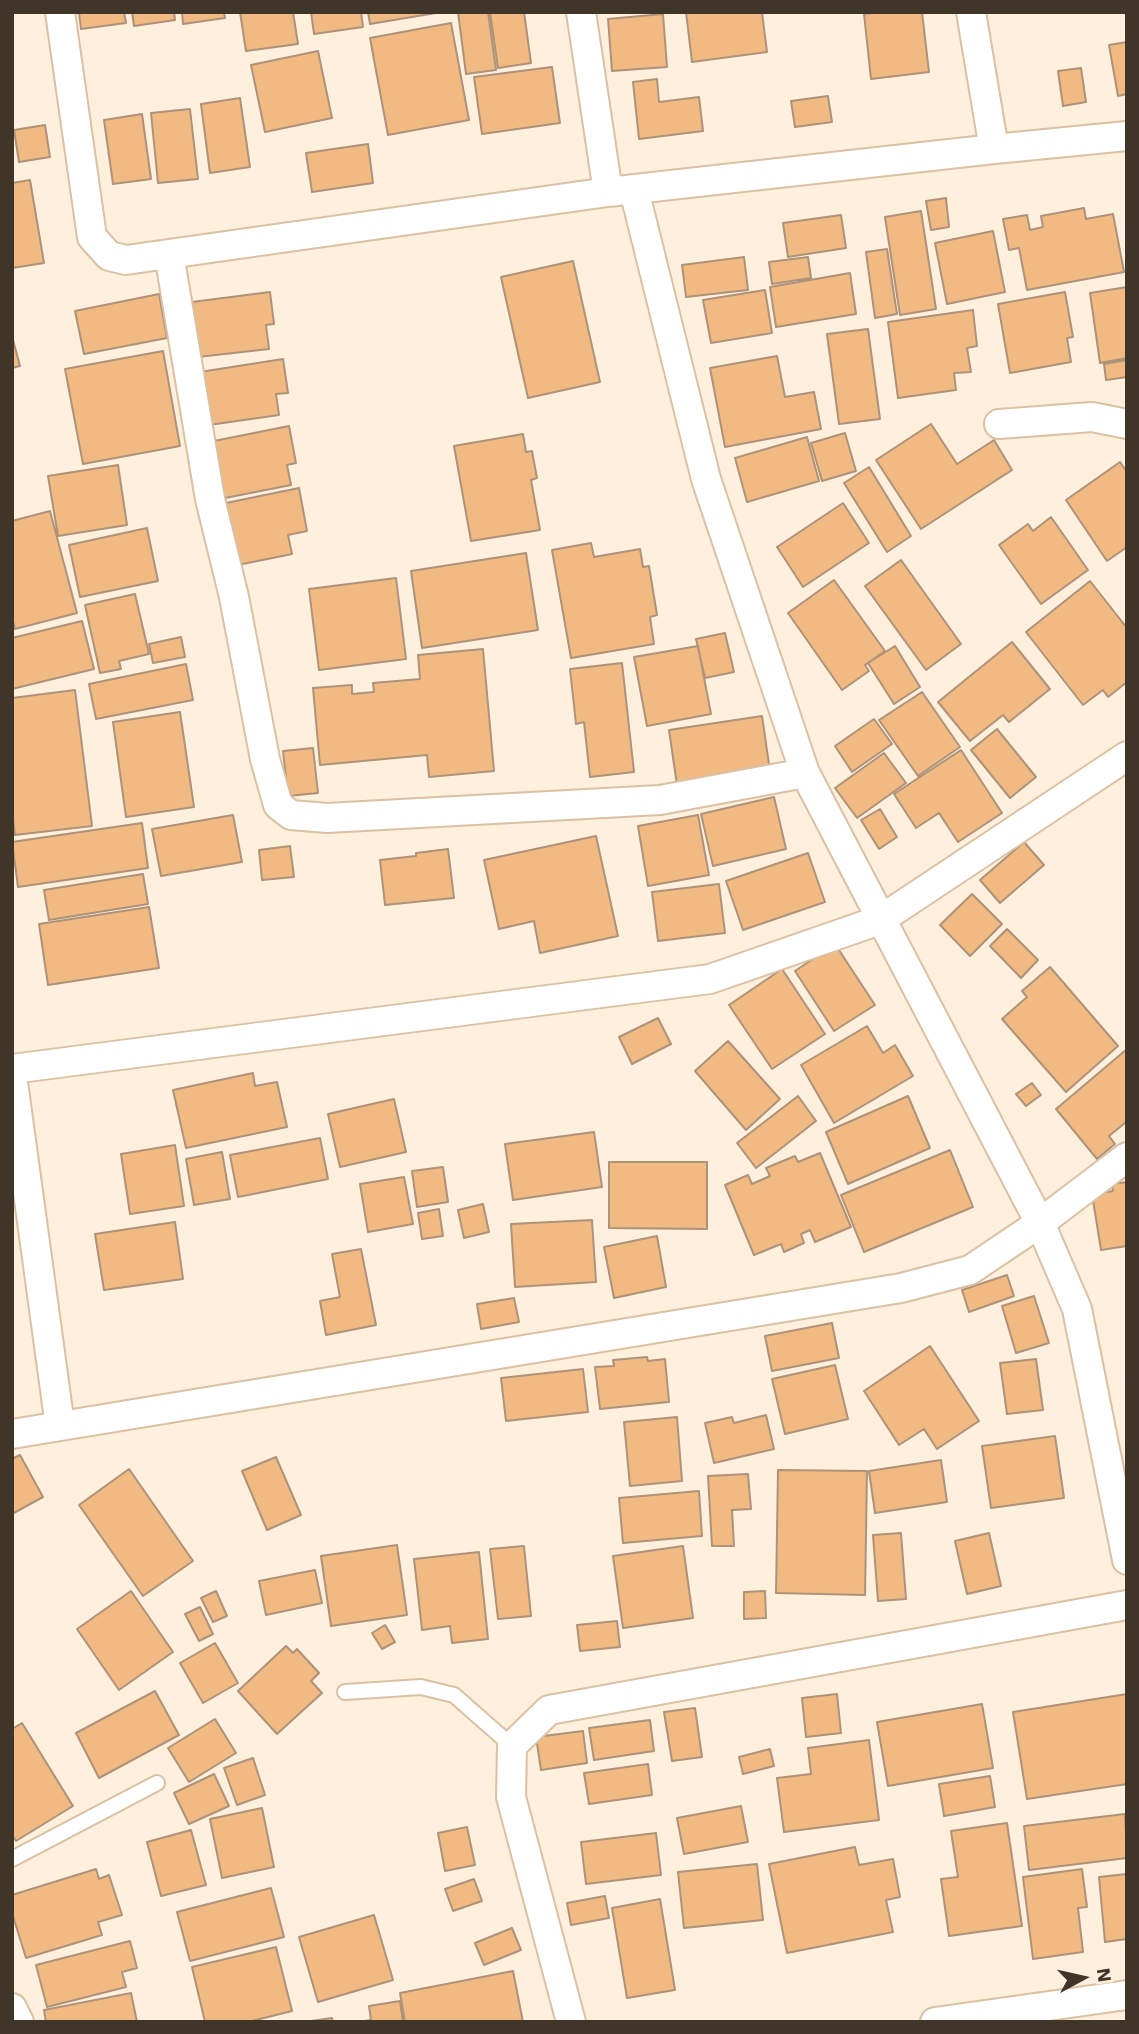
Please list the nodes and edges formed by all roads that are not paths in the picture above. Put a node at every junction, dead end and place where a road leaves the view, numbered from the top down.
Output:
1 (60, 12) edge
2 (580, 12) edge
3 (971, 12) edge
4 (1127, 136) edge
5 (994, 149) junction
6 (621, 191) junction
7 (169, 254) junction
8 (999, 424) dead end
9 (1127, 424) edge
10 (1127, 756) edge
11 (804, 774) junction
12 (880, 920) junction
13 (12, 1069) edge
14 (12, 1075) edge
15 (1127, 1157) edge
16 (1040, 1223) junction
17 (61, 1426) junction
18 (12, 1434) edge
19 (1127, 1560) edge
20 (1127, 1605) edge
21 (345, 1692) dead end
22 (512, 1746) junction
23 (158, 1783) dead end
24 (12, 1859) edge
25 (1127, 1995) edge
26 (12, 2008) edge
27 (19, 2022) edge
28 (571, 2022) edge
29 (934, 2022) edge

1 - 7 street
2 - 6 street
3 - 5 street
4 - 5 street
5 - 6 street
6 - 7 street
6 - 11 street
7 - 11 street
8 - 9 street
10 - 12 street
11 - 12 street
12 - 13 street
12 - 16 street
14 - 17 street
15 - 16 street
16 - 17 street
16 - 19 street
17 - 18 street
20 - 22 street
21 - 22 lane
22 - 28 street
23 - 24 lane
25 - 29 street
26 - 27 street

